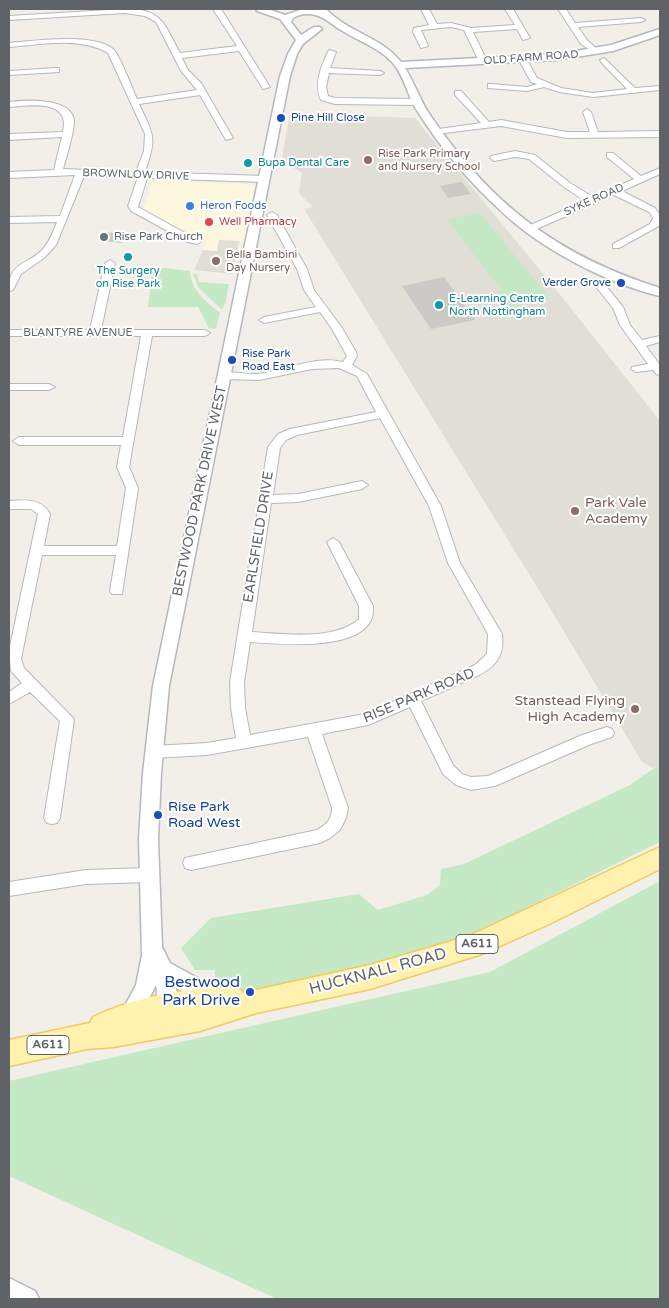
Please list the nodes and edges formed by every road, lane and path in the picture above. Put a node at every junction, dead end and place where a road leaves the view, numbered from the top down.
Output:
1 (217, 9) edge
2 (260, 9) edge
3 (425, 9) edge
4 (562, 9) edge
5 (302, 11) edge
6 (508, 11) edge
7 (271, 12) junction
8 (326, 14) edge
9 (9, 18) edge
10 (641, 20) dead end
11 (288, 23) junction
12 (572, 25) junction
13 (434, 26) junction
14 (520, 27) junction
15 (318, 28) junction
16 (469, 30) junction
17 (352, 32) junction
18 (660, 32) edge
19 (526, 38) dead end
20 (300, 40) junction
21 (9, 45) edge
22 (424, 46) dead end
23 (242, 48) junction
24 (596, 52) junction
25 (333, 54) dead end
26 (177, 56) junction
27 (523, 60) junction
28 (483, 61) junction
29 (604, 63) dead end
30 (404, 69) junction
31 (56, 70) dead end
32 (325, 70) junction
33 (375, 72) dead end
34 (9, 73) edge
35 (542, 84) junction
36 (266, 87) dead end
37 (497, 87) dead end
38 (660, 88) edge
39 (633, 91) junction
40 (202, 92) junction
41 (462, 95) dead end
42 (134, 102) junction
43 (416, 102) junction
44 (9, 104) edge
45 (585, 115) dead end
46 (486, 124) junction
47 (439, 132) junction
48 (66, 134) junction
49 (595, 134) junction
50 (660, 134) edge
51 (9, 137) edge
52 (229, 138) dead end
53 (502, 158) dead end
54 (610, 158) dead end
55 (58, 172) junction
56 (660, 172) edge
57 (81, 173) junction
58 (142, 174) junction
59 (9, 175) edge
60 (264, 179) junction
61 (640, 179) junction
62 (614, 191) junction
63 (592, 201) junction
64 (272, 216) dead end
65 (62, 219) junction
66 (9, 220) edge
67 (529, 229) junction
68 (618, 242) dead end
69 (177, 244) dead end
70 (112, 267) dead end
71 (9, 285) edge
72 (603, 286) dead end
73 (659, 289) edge
74 (322, 309) junction
75 (264, 320) dead end
76 (9, 333) edge
77 (95, 333) junction
78 (147, 333) junction
79 (197, 335) dead end
80 (660, 339) edge
81 (639, 344) junction
82 (346, 366) junction
83 (636, 369) dead end
84 (657, 369) edge
85 (224, 376) junction
86 (9, 387) edge
87 (49, 387) dead end
88 (383, 414) junction
89 (26, 439) dead end
90 (128, 441) junction
91 (362, 485) dead end
92 (265, 499) junction
93 (9, 505) edge
94 (333, 542) dead end
95 (37, 550) junction
96 (123, 551) junction
97 (118, 591) dead end
98 (244, 637) junction
99 (31, 684) junction
100 (9, 699) edge
101 (413, 699) junction
102 (312, 730) junction
103 (607, 733) dead end
104 (244, 742) junction
105 (153, 752) junction
106 (52, 818) dead end
107 (660, 857) edge
108 (191, 864) dead end
109 (149, 874) junction
110 (9, 889) edge
111 (152, 949) junction
112 (163, 970) junction
113 (216, 1000) junction
114 (256, 1001) junction
115 (154, 1017) junction
116 (9, 1053) edge
117 (9, 1290) edge
118 (27, 1299) edge

1 - 23 street
2 - 7 street
3 - 13 street
4 - 12 street
5 - 7 street
5 - 8 street
5 - 11 street
6 - 14 street
7 - 11 street
8 - 15 street
8 - 17 street
9 - 26 street
10 - 12 street
11 - 15 street
11 - 20 street
12 - 24 street
13 - 16 street
13 - 22 street
14 - 16 street
14 - 19 street
15 - 17 street
15 - 20 street
16 - 28 street
17 - 30 street
18 - 24 street, OLD FARM ROAD
20 - 60 street, BESTWOOD PARK DRIVE WEST
21 - 42 street
23 - 26 street
23 - 36 street
24 - 27 street, OLD FARM ROAD
25 - 32 street
26 - 40 street
27 - 28 street, OLD FARM ROAD
27 - 35 street
28 - 30 street, OLD FARM ROAD
29 - 39 street
30 - 43 street
31 - 34 street
32 - 33 street
32 - 43 street
35 - 37 street
35 - 39 street
38 - 39 street
40 - 42 street
40 - 52 street
41 - 46 street
42 - 58 street
43 - 47 street
44 - 48 street
45 - 49 street
46 - 47 street
46 - 49 street
47 - 67 street
48 - 51 street
48 - 55 street
49 - 50 street
53 - 63 street
54 - 61 street
55 - 57 street, BROWNLOW DRIVE
55 - 59 street, BROWNLOW DRIVE
56 - 61 street, SYKE ROAD
57 - 58 street, BROWNLOW DRIVE
57 - 65 street
58 - 60 street, BROWNLOW DRIVE
58 - 69 street
60 - 85 street, BESTWOOD PARK DRIVE WEST
61 - 62 street, SYKE ROAD
62 - 63 street, SYKE ROAD
62 - 68 street
63 - 67 street, SYKE ROAD
64 - 74 street
65 - 66 street
65 - 71 street
67 - 73 street
70 - 77 street
72 - 81 street
74 - 75 street
74 - 82 street
76 - 77 street, BLANTYRE AVENUE
77 - 78 street, BLANTYRE AVENUE
78 - 79 street, BLANTYRE AVENUE
78 - 90 street, BLANTYRE AVENUE
80 - 81 street
81 - 84 street
82 - 85 street
82 - 88 street, RISE PARK ROAD
83 - 84 street
85 - 105 street, BESTWOOD PARK DRIVE WEST
86 - 87 street
88 - 92 street, EARLSFIELD DRIVE
88 - 101 street, RISE PARK ROAD
89 - 90 street
90 - 96 street, BLANTYRE AVENUE
91 - 92 street
92 - 98 street, EARLSFIELD DRIVE
93 - 95 street
94 - 98 street
95 - 96 street
95 - 99 street
96 - 97 street, BLANTYRE AVENUE
98 - 104 street, EARLSFIELD DRIVE
99 - 100 street
99 - 106 street
101 - 102 street, RISE PARK ROAD
101 - 103 street
102 - 104 street, RISE PARK ROAD
102 - 108 street
104 - 105 street, RISE PARK ROAD
105 - 109 street, BESTWOOD PARK DRIVE WEST
107 - 114 main road, HUCKNALL ROAD / A611
109 - 110 street
109 - 111 street, BESTWOOD PARK DRIVE WEST
111 - 112 street
111 - 115 street
112 - 113 street
112 - 115 street
113 - 114 main road, HUCKNALL ROAD / A611
113 - 115 main road, HUCKNALL ROAD / A611
114 - 115 main road, HUCKNALL ROAD / A611
115 - 116 main road, HUCKNALL ROAD / A611
117 - 118 street

